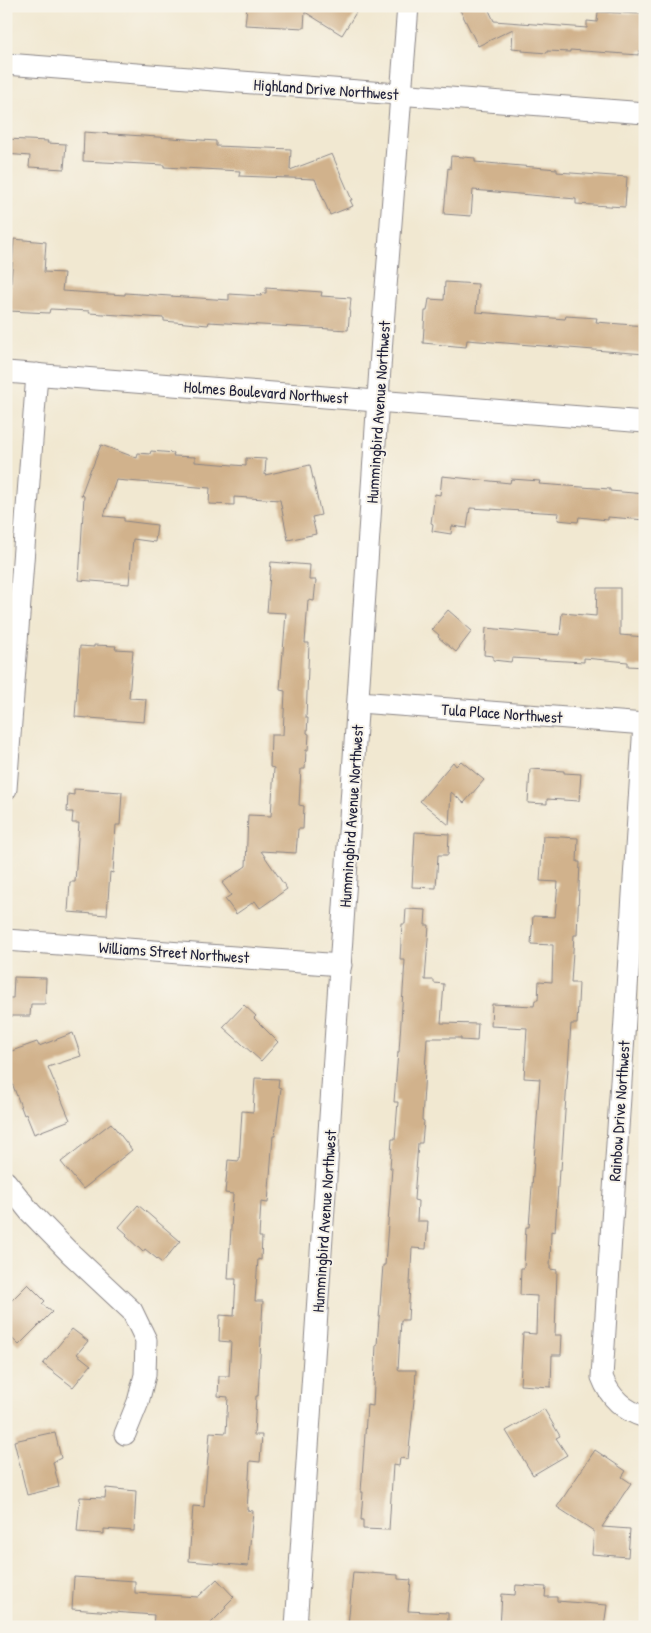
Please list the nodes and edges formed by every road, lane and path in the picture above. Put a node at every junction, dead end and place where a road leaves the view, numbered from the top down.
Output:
1 (408, 6) edge
2 (6, 64) edge
3 (401, 94) junction
4 (645, 113) edge
5 (6, 372) edge
6 (37, 374) junction
7 (379, 401) junction
8 (645, 422) edge
9 (359, 702) junction
10 (644, 724) edge
11 (6, 789) edge
12 (6, 940) edge
13 (341, 965) junction
14 (6, 1182) edge
15 (645, 1417) edge
16 (125, 1434) dead end
17 (296, 1627) edge

1 - 3 street, Hummingbird Avenue Northwest
2 - 3 street, Highland Drive Northwest
3 - 4 street, Highland Drive Northwest
3 - 7 street, Hummingbird Avenue Northwest
5 - 6 street, Holmes Boulevard Northwest
6 - 7 street, Holmes Boulevard Northwest
6 - 11 street
7 - 8 street, Holmes Boulevard Northwest
7 - 9 street, Hummingbird Avenue Northwest
9 - 10 street, Tula Place Northwest
9 - 13 street, Hummingbird Avenue Northwest
10 - 15 street, Rainbow Drive Northwest
12 - 13 street, Williams Street Northwest
13 - 17 street, Hummingbird Avenue Northwest
14 - 16 street

